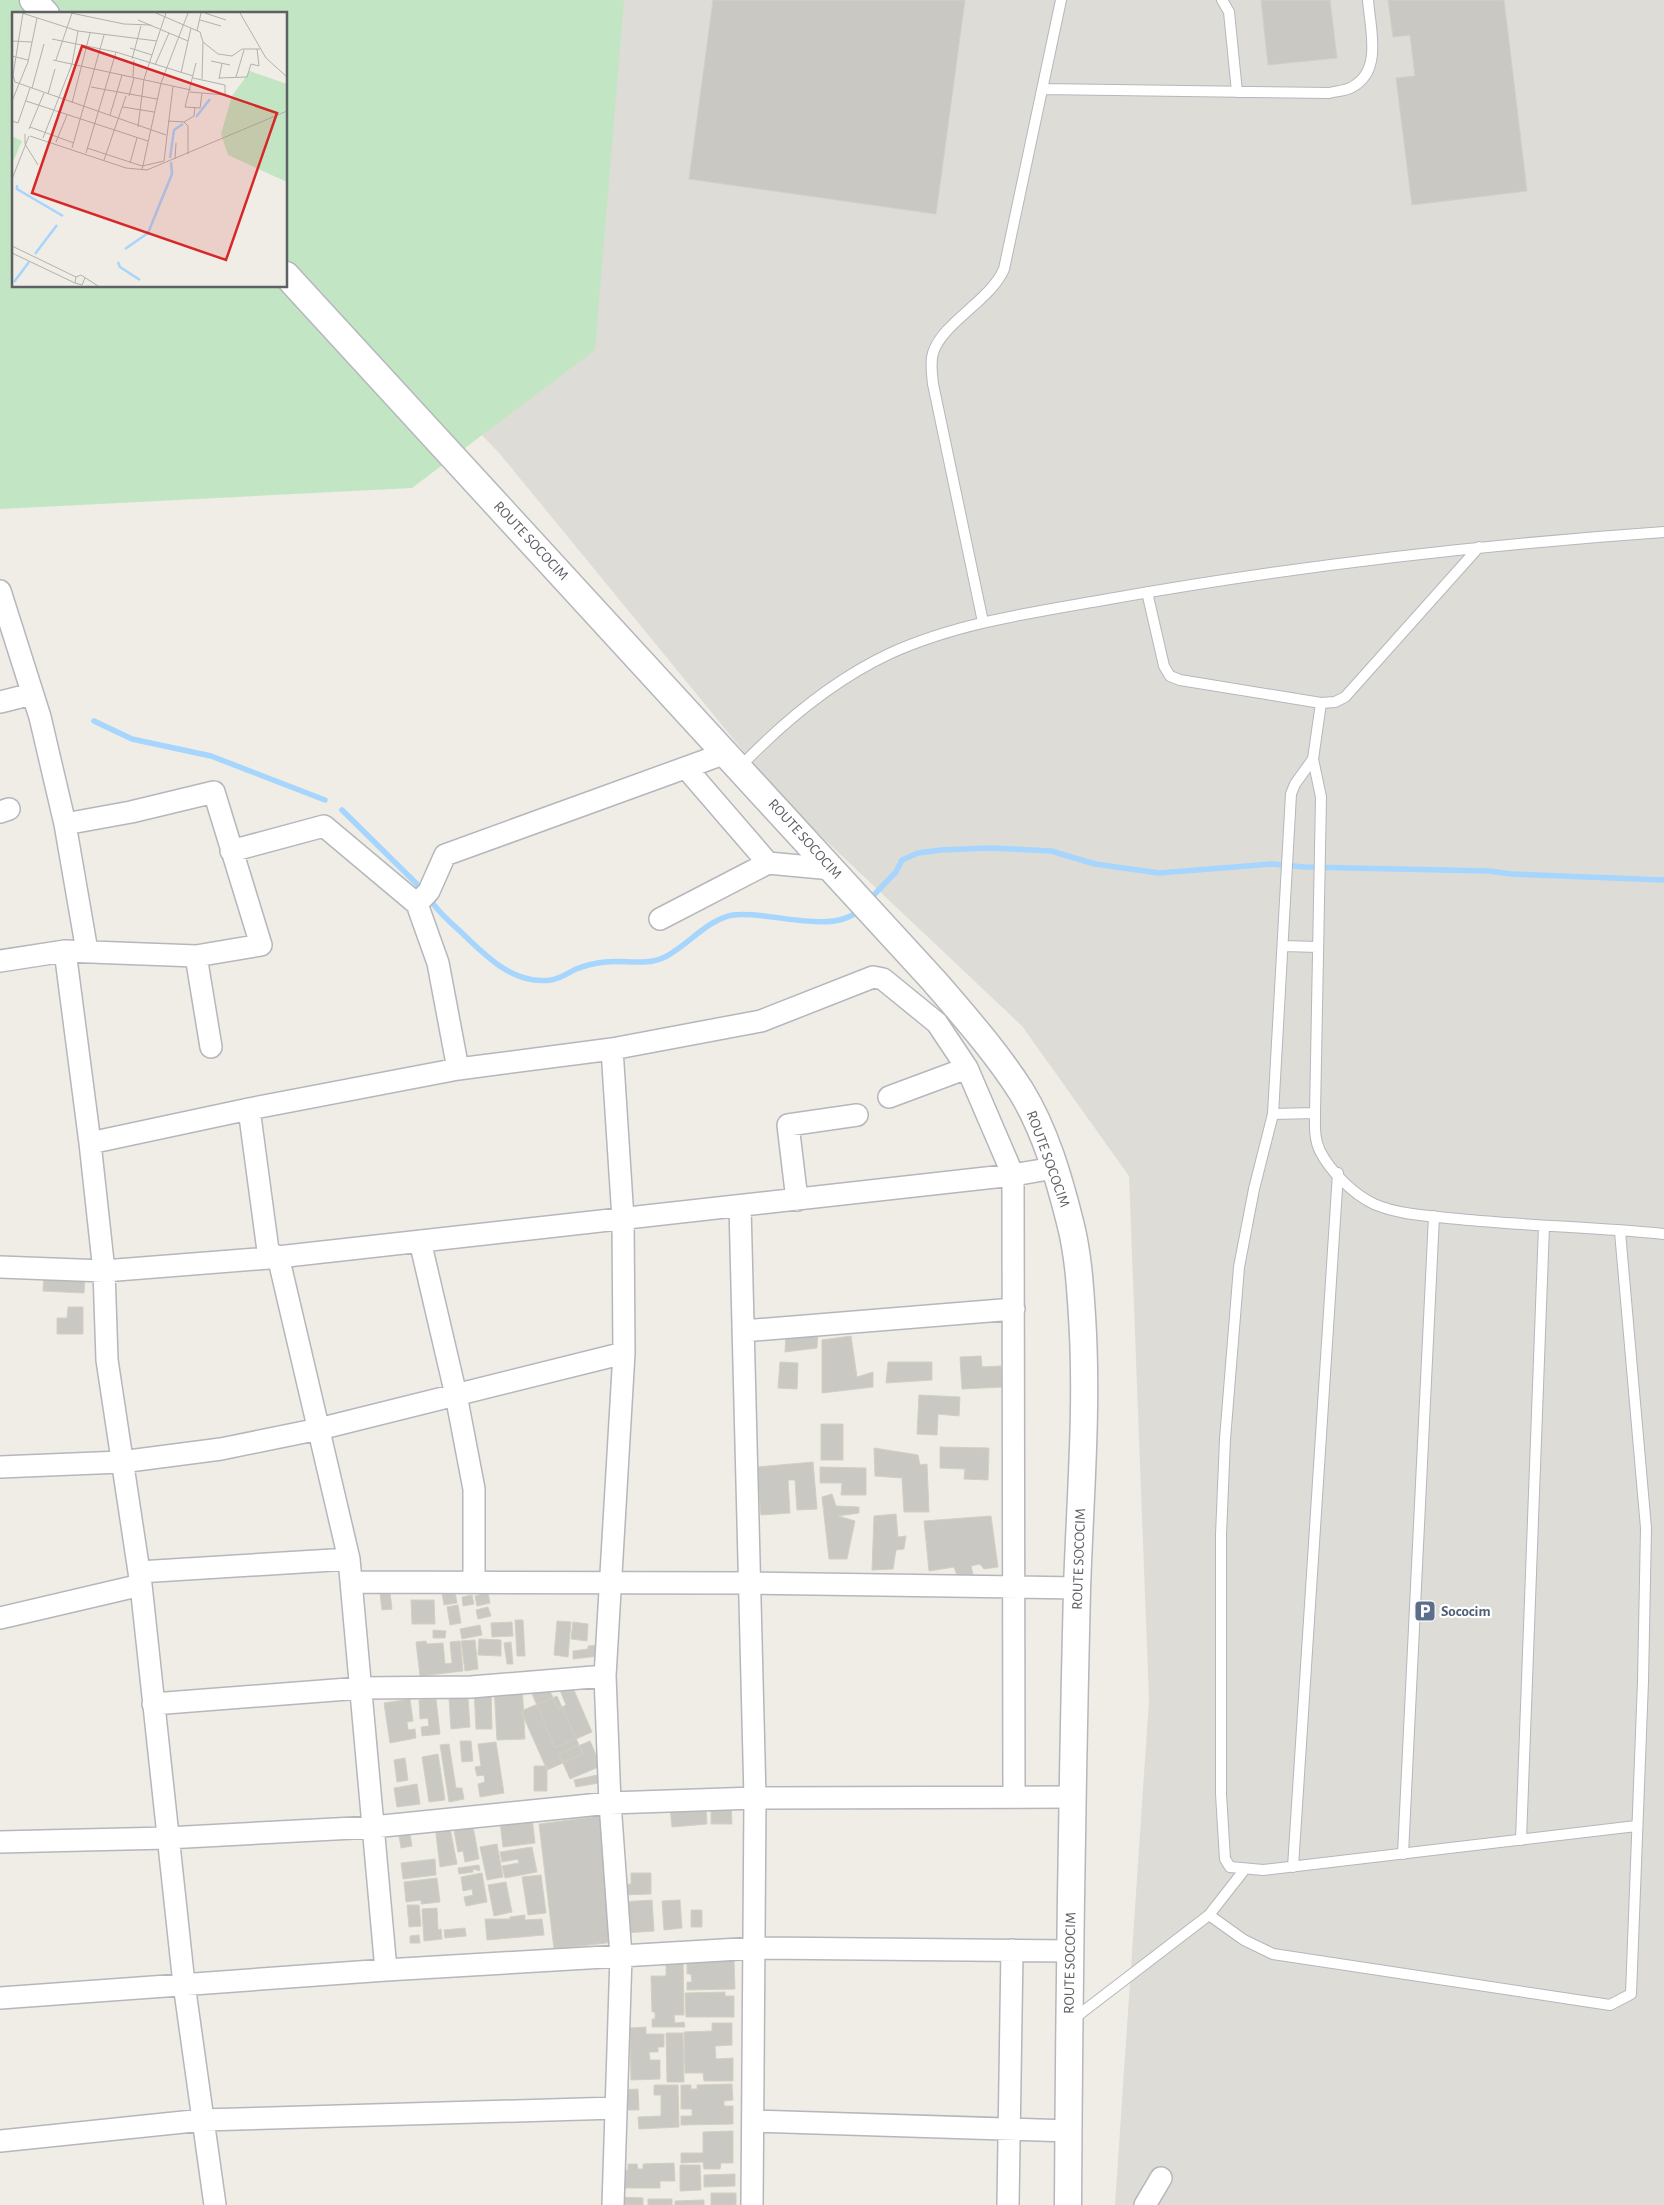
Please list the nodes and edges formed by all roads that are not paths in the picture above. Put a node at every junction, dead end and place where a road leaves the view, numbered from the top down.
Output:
1 (33, 0) edge
2 (1061, 0) edge
3 (1222, 0) edge
4 (1368, 0) edge
5 (44, 12) edge
6 (1043, 88) junction
7 (1237, 92) junction
8 (288, 277) edge
9 (1664, 532) edge
10 (1479, 547) junction
11 (0, 591) edge
12 (1146, 592) junction
13 (983, 622) junction
14 (32, 694) junction
15 (0, 702) edge
16 (1321, 703) junction
17 (1313, 759) junction
18 (733, 760) junction
19 (686, 768) junction
20 (65, 824) junction
21 (231, 851) junction
22 (768, 863) junction
23 (832, 869) junction
24 (418, 904) junction
25 (660, 919) dead end
26 (1284, 946) junction
27 (1318, 947) junction
28 (65, 951) junction
29 (87, 951) junction
30 (196, 956) junction
31 (0, 961) edge
32 (211, 1047) dead end
33 (612, 1049) junction
34 (967, 1068) junction
35 (458, 1069) junction
36 (889, 1097) dead end
37 (249, 1109) junction
38 (1315, 1113) junction
39 (1273, 1114) junction
40 (857, 1115) dead end
41 (90, 1143) junction
42 (1054, 1168) junction
43 (1338, 1173) junction
44 (1013, 1176) junction
45 (797, 1200) junction
46 (740, 1206) junction
47 (1434, 1216) junction
48 (623, 1219) junction
49 (1544, 1226) junction
50 (1620, 1232) junction
51 (1664, 1234) edge
52 (420, 1241) junction
53 (274, 1257) junction
54 (0, 1267) edge
55 (104, 1271) junction
56 (1014, 1309) junction
57 (743, 1331) junction
58 (624, 1353) junction
59 (456, 1395) junction
60 (319, 1429) junction
61 (121, 1462) junction
62 (0, 1466) edge
63 (350, 1559) junction
64 (140, 1579) junction
65 (352, 1582) junction
66 (474, 1582) junction
67 (610, 1582) junction
68 (749, 1583) junction
69 (1014, 1587) junction
70 (1077, 1588) junction
71 (0, 1618) edge
72 (605, 1676) junction
73 (361, 1688) junction
74 (153, 1704) junction
75 (1014, 1797) junction
76 (1073, 1797) junction
77 (756, 1798) junction
78 (610, 1803) junction
79 (1636, 1826) junction
80 (373, 1827) junction
81 (167, 1838) junction
82 (1521, 1840) junction
83 (0, 1842) edge
84 (1403, 1854) junction
85 (1293, 1867) junction
86 (1245, 1869) junction
87 (1209, 1915) junction
88 (756, 1948) junction
89 (1012, 1950) junction
90 (1070, 1951) junction
91 (621, 1956) junction
92 (386, 1970) junction
93 (184, 1984) junction
94 (0, 1998) edge
95 (1069, 2022) junction
96 (616, 2108) junction
97 (203, 2120) junction
98 (754, 2121) junction
99 (1009, 2129) junction
100 (1069, 2131) junction
101 (0, 2141) edge
102 (1161, 2178) dead end
103 (215, 2205) edge
104 (614, 2205) edge
105 (752, 2205) edge
106 (1008, 2205) edge
107 (1068, 2205) edge
108 (1145, 2205) edge

1 - 5 street
2 - 6 lane
3 - 7 lane
4 - 7 lane
6 - 7 lane
6 - 13 lane
8 - 18 street, ROUTE SOCOCIM
9 - 10 lane
10 - 12 lane
10 - 16 lane
11 - 14 street
12 - 13 lane
12 - 16 lane
13 - 18 lane
14 - 15 street
14 - 20 street
16 - 17 lane
17 - 26 lane
17 - 27 lane
18 - 19 street
18 - 23 street, ROUTE SOCOCIM
19 - 22 street
19 - 24 street
20 - 21 street
20 - 29 street
21 - 24 street
21 - 30 street
22 - 23 street
22 - 25 street
23 - 42 street, ROUTE SOCOCIM
24 - 35 street
26 - 27 lane
26 - 39 lane
27 - 38 lane
28 - 29 street
28 - 31 street
28 - 41 street
29 - 30 street
30 - 32 street
33 - 34 street
33 - 35 street
33 - 48 street
34 - 36 street
34 - 44 street
35 - 37 street
37 - 41 street
37 - 53 street
38 - 39 lane
38 - 43 lane
39 - 86 lane
40 - 45 street
41 - 55 street
42 - 44 street
42 - 70 street, ROUTE SOCOCIM
43 - 47 lane
43 - 85 lane
44 - 45 street
44 - 56 street
45 - 46 street
46 - 48 street
46 - 57 street
47 - 49 lane
47 - 84 lane
48 - 52 street
48 - 58 street
49 - 50 lane
49 - 82 lane
50 - 51 lane
50 - 79 lane
52 - 53 street
52 - 59 street
53 - 55 street
53 - 60 street
54 - 55 street
55 - 61 street
56 - 57 street
56 - 69 street
57 - 68 street
58 - 59 street
58 - 67 street
59 - 60 street
59 - 66 street
60 - 61 street
60 - 63 street
61 - 62 street
61 - 64 street
63 - 64 street
63 - 65 street
64 - 71 street
64 - 74 street
65 - 66 street
65 - 73 street
66 - 67 street
67 - 68 street
67 - 72 street
68 - 69 street
68 - 77 street
69 - 70 street
69 - 75 street
70 - 76 street, ROUTE SOCOCIM
72 - 73 street
72 - 78 street
73 - 74 street
73 - 80 street
74 - 81 street
75 - 76 street
75 - 77 street
76 - 90 street, ROUTE SOCOCIM
77 - 78 street
77 - 88 street
78 - 80 street
78 - 91 street
79 - 82 lane
79 - 87 lane
80 - 81 street
80 - 92 street
81 - 83 street
81 - 93 street
82 - 84 lane
84 - 85 lane
85 - 86 lane
86 - 87 lane
87 - 95 lane
88 - 89 street
88 - 91 street
88 - 98 street
89 - 90 street
89 - 99 street
90 - 95 street, ROUTE SOCOCIM
91 - 92 street
91 - 96 street
92 - 93 street
93 - 94 street
93 - 97 street
95 - 100 street, ROUTE SOCOCIM
96 - 97 street
96 - 104 street
97 - 101 street
97 - 103 street
98 - 99 street
98 - 105 street
99 - 100 street
99 - 106 street
100 - 107 street, ROUTE SOCOCIM
102 - 108 street

